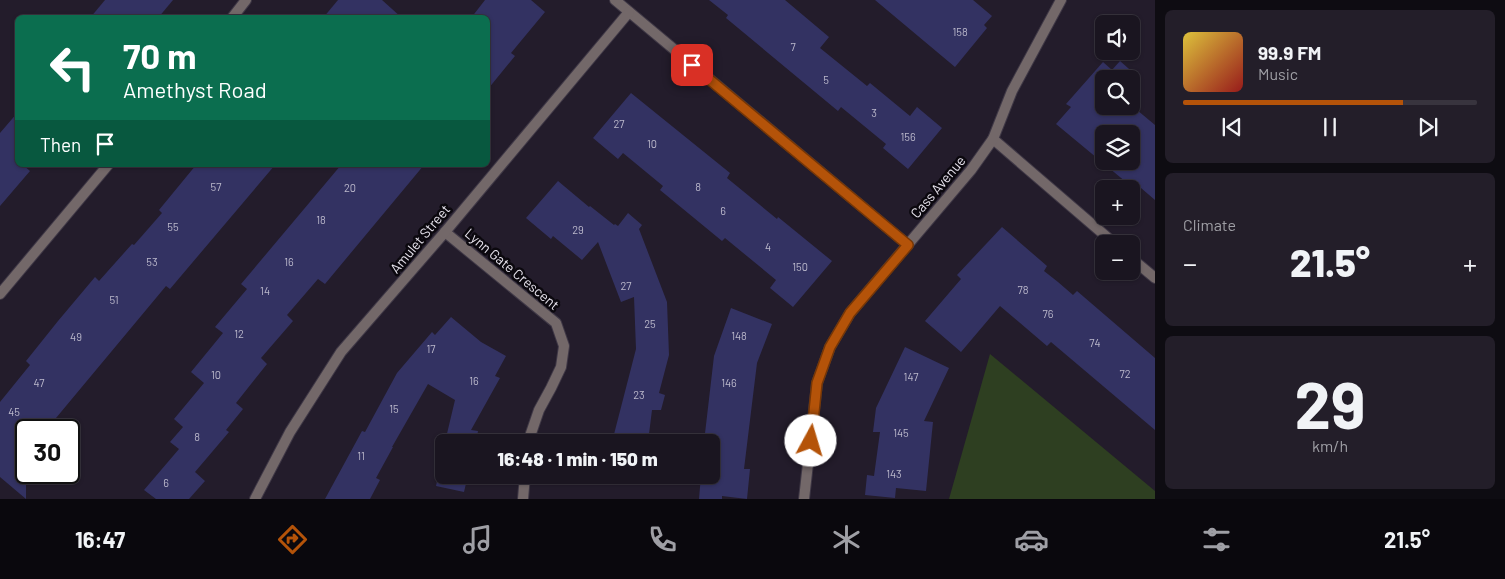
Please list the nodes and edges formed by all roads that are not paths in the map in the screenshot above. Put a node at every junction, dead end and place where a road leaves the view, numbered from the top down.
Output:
1 (246, 0) edge
2 (615, 0) edge
3 (1061, 0) edge
4 (629, 12) junction
5 (234, 15) edge
6 (993, 139) junction
7 (106, 167) edge
8 (445, 232) junction
9 (1105, 235) edge
10 (908, 245) junction
11 (1140, 266) edge
12 (1155, 278) edge
13 (0, 294) edge
14 (531, 434) edge
15 (524, 484) edge
16 (255, 499) edge
17 (523, 499) edge
18 (804, 499) edge

1 - 5 street
2 - 4 street
3 - 6 street, Cass Avenue
4 - 8 street, Amulet Street
4 - 10 street
6 - 9 street
6 - 10 street, Cass Avenue
7 - 13 street
8 - 14 street, Lynn Gate Crescent
8 - 16 street, Amulet Street
10 - 18 street, Cass Avenue
11 - 12 street
15 - 17 street

